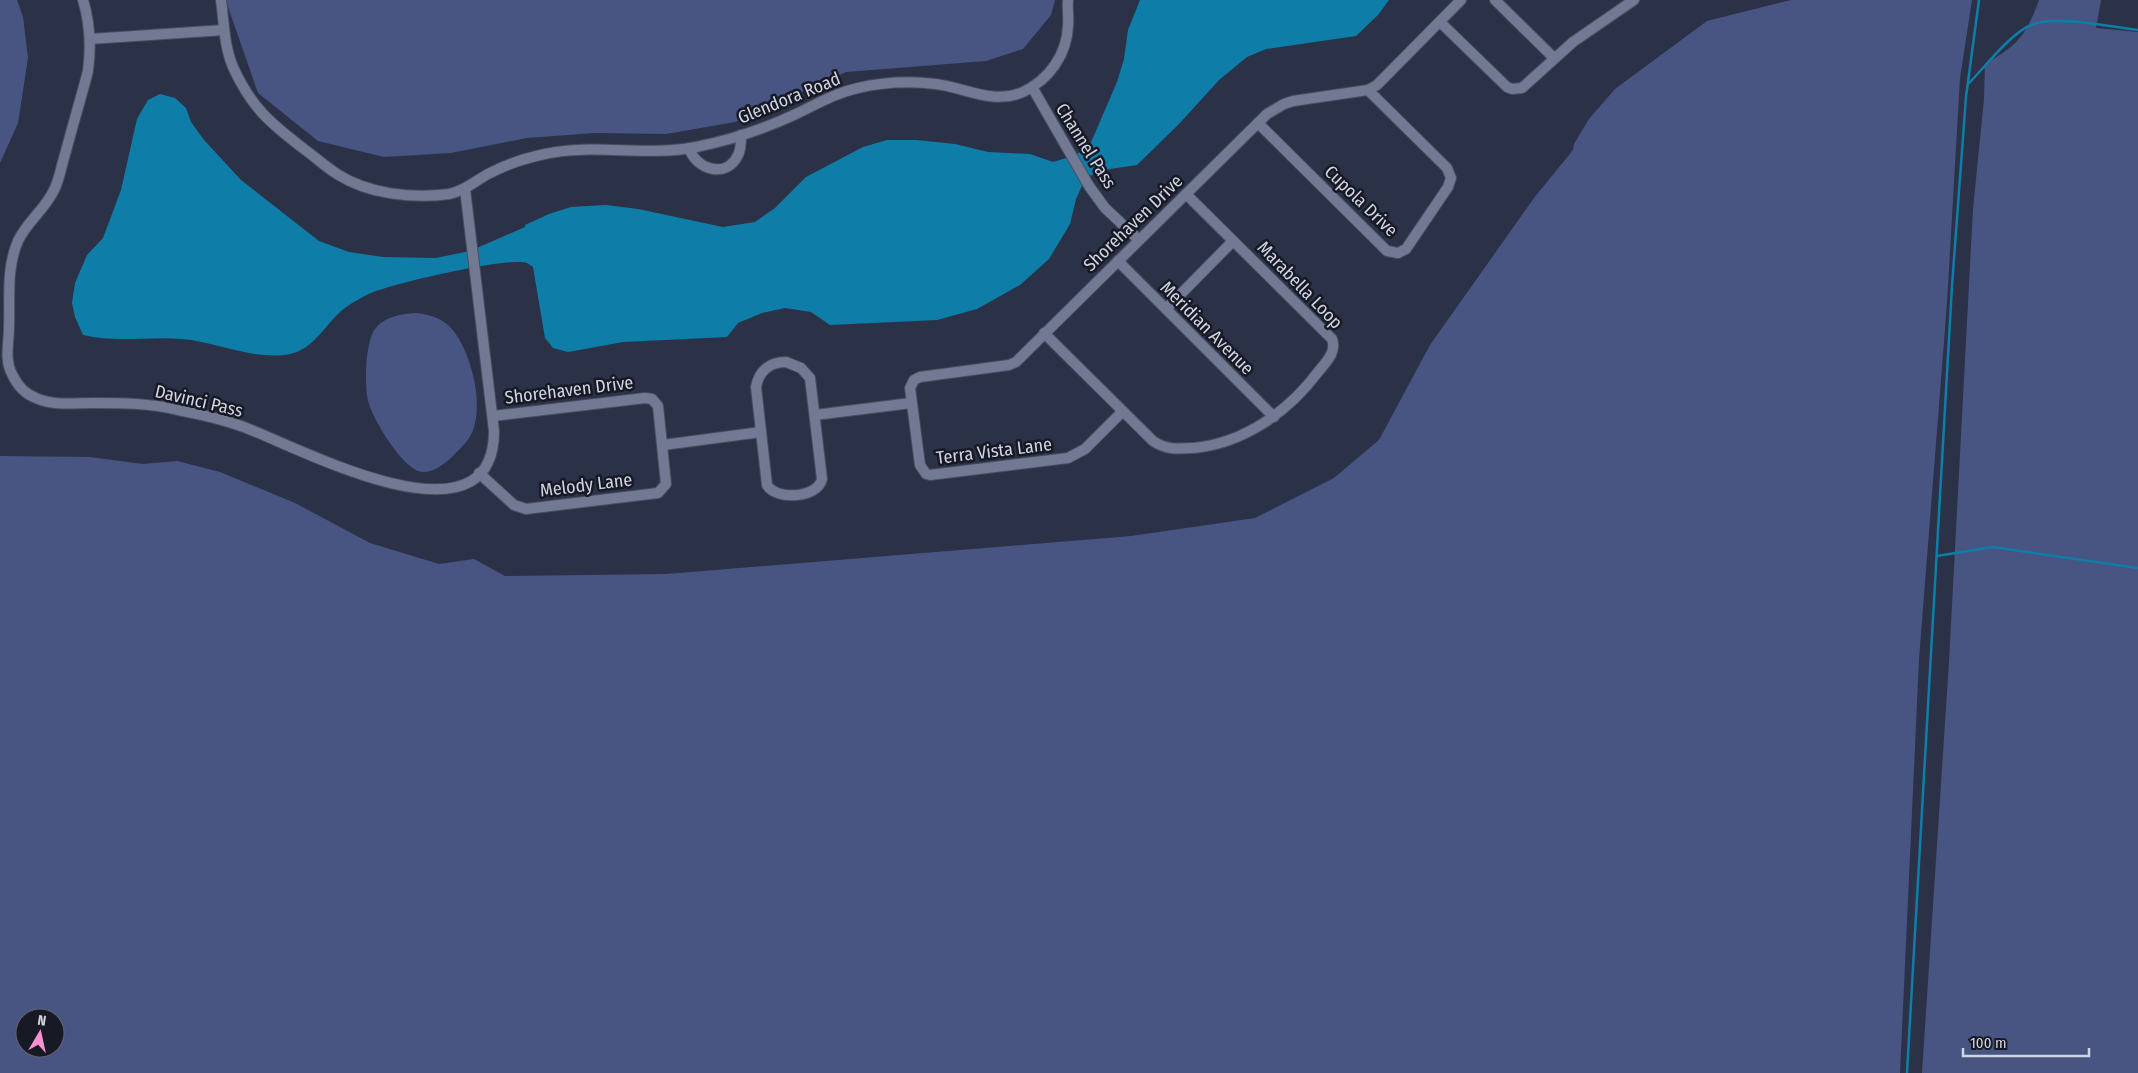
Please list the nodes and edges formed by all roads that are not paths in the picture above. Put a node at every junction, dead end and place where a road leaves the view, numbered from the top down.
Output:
1 (83, 0) edge
2 (222, 0) edge
3 (1068, 0) edge
4 (1461, 0) edge
5 (1495, 0) edge
6 (1632, 0) edge
7 (1440, 22) junction
8 (224, 30) junction
9 (90, 40) junction
10 (1554, 58) junction
11 (1032, 87) junction
12 (1368, 90) junction
13 (1258, 123) junction
14 (741, 135) junction
15 (689, 148) junction
16 (465, 189) junction
17 (1186, 194) junction
18 (1139, 240) junction
19 (1233, 241) junction
20 (1118, 261) junction
21 (1166, 309) junction
22 (1044, 333) junction
23 (911, 403) junction
24 (1122, 412) junction
25 (815, 415) junction
26 (493, 416) junction
27 (1274, 417) junction
28 (761, 432) junction
29 (663, 445) junction
30 (479, 473) junction

1 - 9 street, Davinci Pass
2 - 8 street, Glendora Road
3 - 11 street, Glendora Road
4 - 7 street, Shorehaven Drive
5 - 10 street
6 - 10 street
7 - 10 street
7 - 12 street, Shorehaven Drive
8 - 9 street
8 - 16 street, Glendora Road
9 - 30 street, Davinci Pass
11 - 14 street, Glendora Road
11 - 18 street, Channel Pass
12 - 13 street, Shorehaven Drive
12 - 13 street, Cupola Drive
13 - 17 street, Shorehaven Drive
14 - 15 street, Glendora Road
14 - 15 street
15 - 16 street, Glendora Road
16 - 26 street
17 - 18 street, Shorehaven Drive
17 - 19 street, Marabella Loop
18 - 20 street, Shorehaven Drive
19 - 21 street
19 - 27 street, Marabella Loop
20 - 21 street, Meridian Avenue
20 - 22 street, Shorehaven Drive
21 - 27 street, Meridian Avenue
22 - 23 street, Shorehaven Drive
22 - 24 street, Marabella Loop
23 - 24 street, Terra Vista Lane
23 - 25 street
24 - 27 street, Marabella Loop
25 - 28 street
25 - 28 street
26 - 29 street, Shorehaven Drive
26 - 30 street
28 - 29 street
29 - 30 street, Melody Lane

